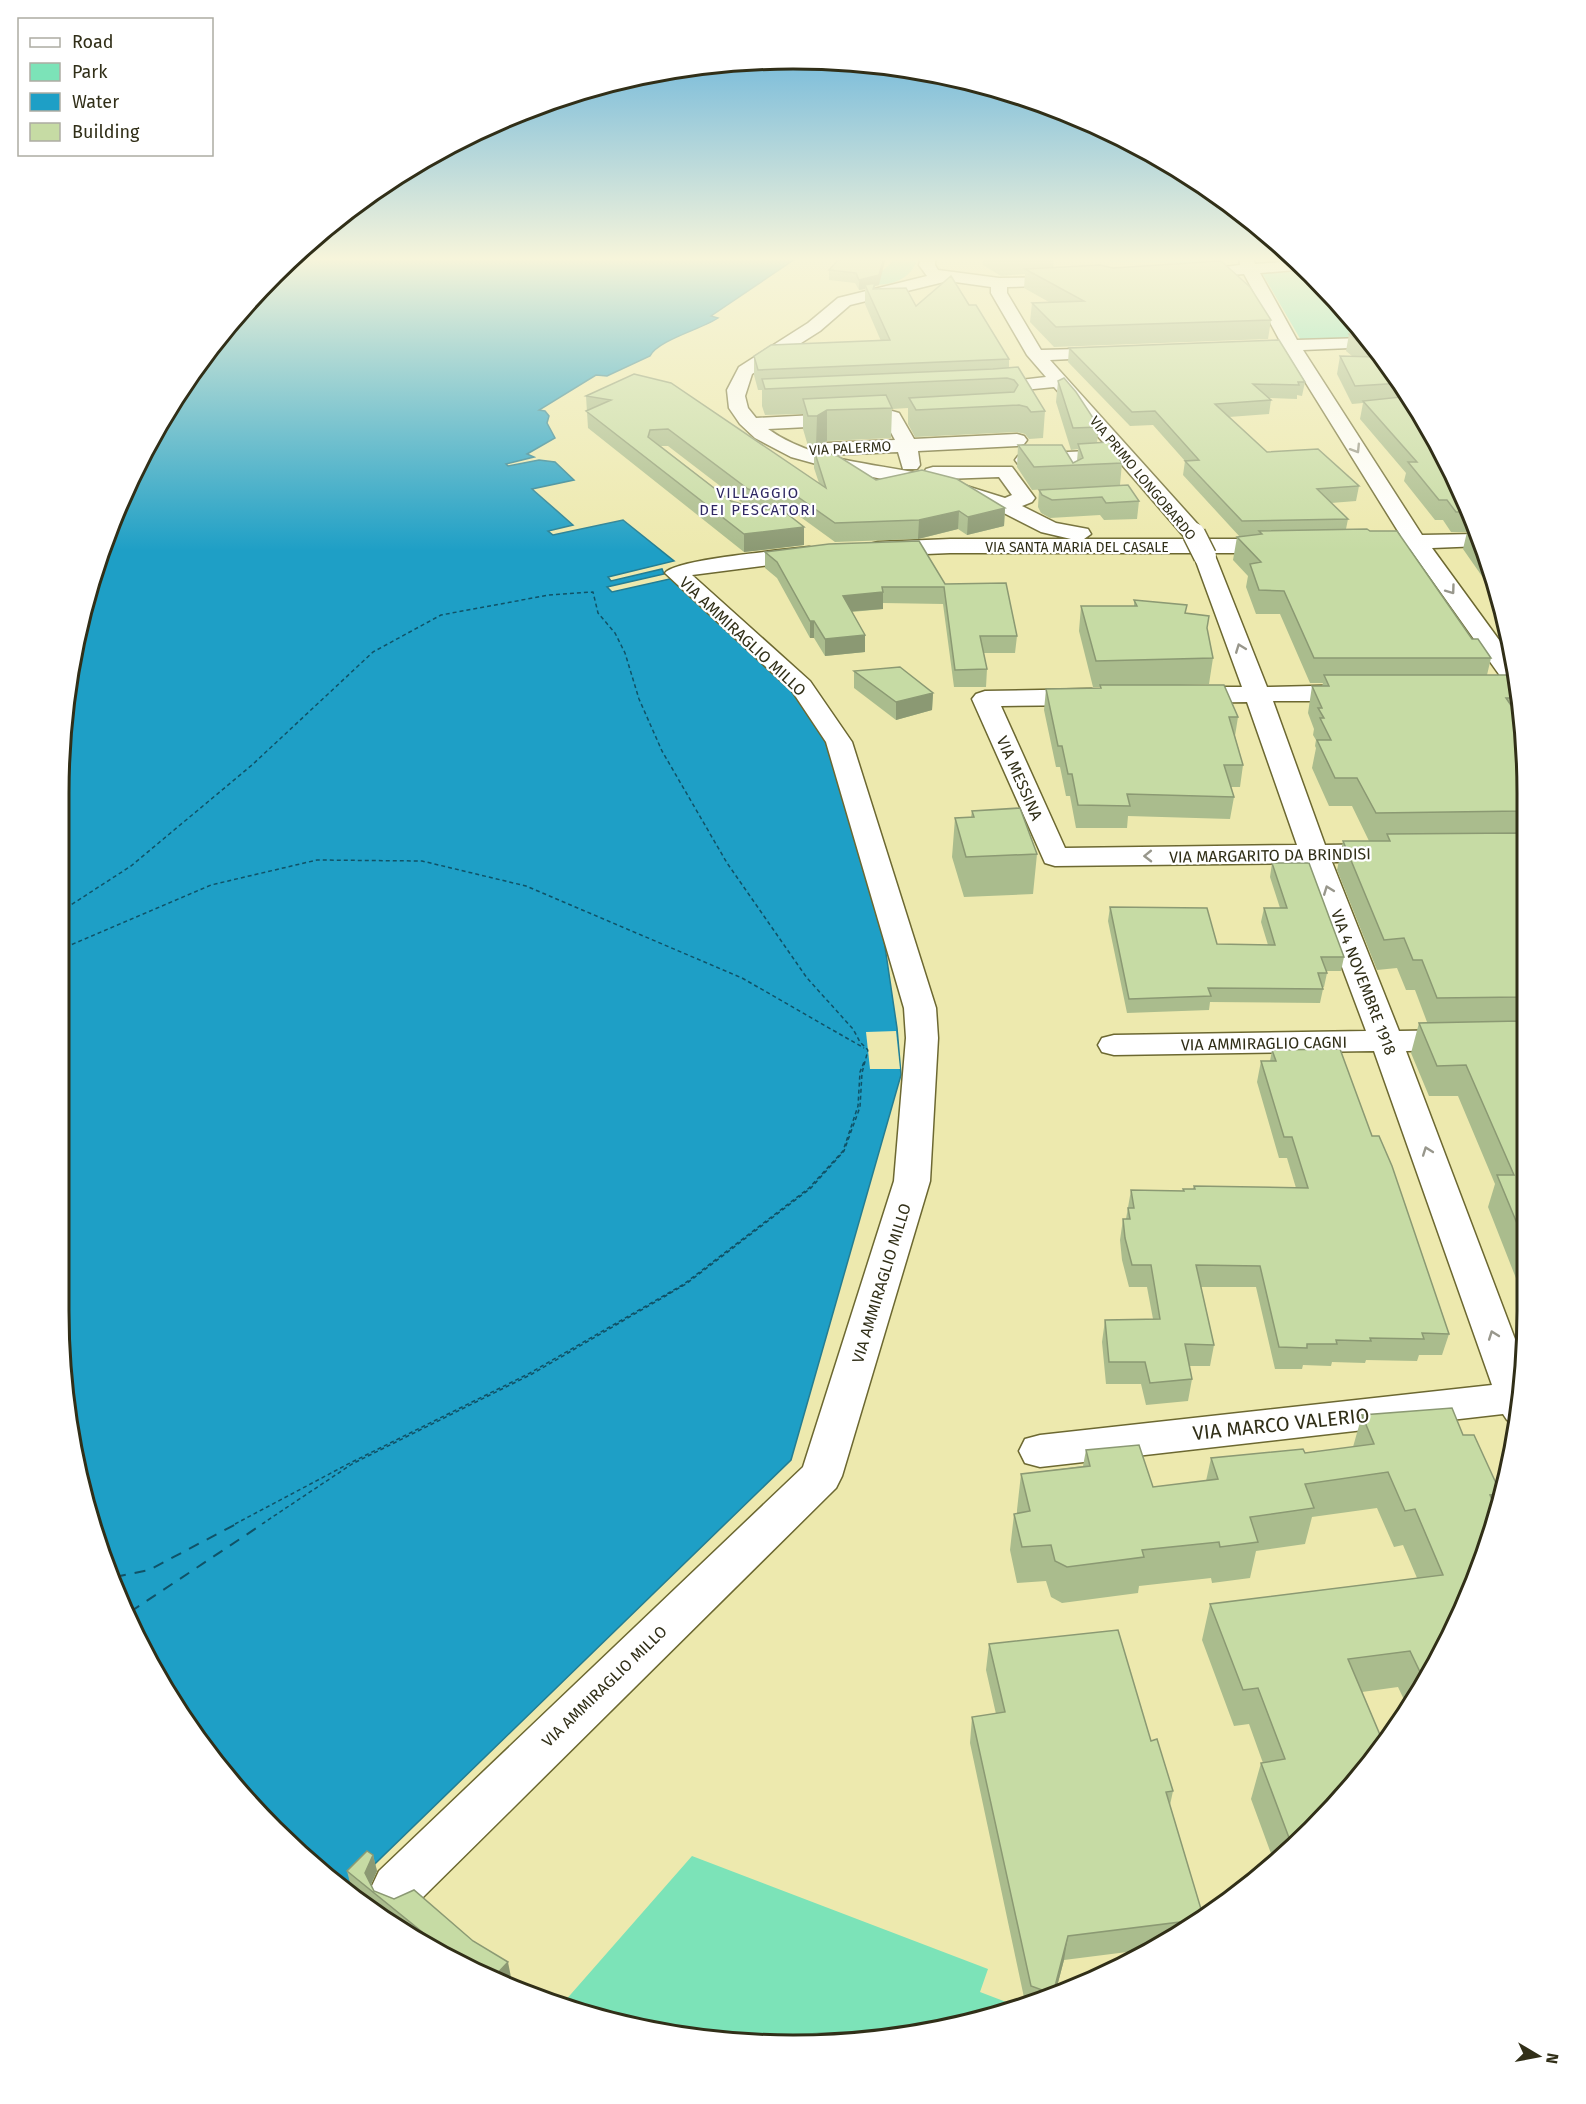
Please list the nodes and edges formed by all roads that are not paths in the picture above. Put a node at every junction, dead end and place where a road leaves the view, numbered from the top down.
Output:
1 (770, 355) edge
2 (1036, 355) edge
3 (1298, 355) edge
4 (1060, 381) junction
5 (1012, 384) junction
6 (967, 386) edge
7 (737, 394) junction
8 (760, 394) edge
9 (1357, 411) edge
10 (1333, 413) junction
11 (915, 416) edge
12 (892, 417) junction
13 (751, 424) junction
14 (1017, 440) junction
15 (907, 445) junction
16 (793, 451) junction
17 (1108, 456) edge
18 (1014, 465) junction
19 (905, 474) junction
20 (1047, 497) edge
21 (1025, 498) junction
22 (1004, 506) junction
23 (804, 532) dead end
24 (1411, 536) junction
25 (1343, 537) edge
26 (1296, 538) joint
27 (1471, 540) edge
28 (1199, 545) junction
29 (863, 550) edge
30 (1509, 684) edge
31 (1257, 693) junction
32 (1377, 693) edge
33 (1157, 695) edge
34 (1111, 696) edge
35 (1409, 852) edge
36 (1314, 854) junction
37 (1055, 857) joint
38 (1517, 1039) edge
39 (1386, 1040) junction
40 (1114, 1045) dead end
41 (1513, 1384) edge
42 (1511, 1402) edge
43 (1040, 1451) dead end
44 (397, 1888) dead end

1 - 7 street
2 - 4 street, VIA PRIMO LONGOBARDO
3 - 10 street
4 - 5 street
4 - 28 street, VIA PRIMO LONGOBARDO
5 - 6 street
5 - 14 street
7 - 8 street
7 - 13 street, VIA PALERMO
9 - 10 street
10 -> 24 street
11 - 12 street
12 - 13 street
12 - 15 street
13 - 16 street, VIA PALERMO
14 - 15 street, VIA PALERMO
14 - 18 street
15 - 16 street, VIA PALERMO
15 - 19 street
16 - 19 street, VIA PALERMO
17 - 18 street, VIA PALERMO
18 - 19 street, VIA PALERMO
18 - 21 street
19 - 22 street, VIA PALERMO
20 - 21 street
21 - 22 street
22 - 28 street, VIA PALERMO
23 - 44 street, VIA AMMIRAGLIO MILLO
24 - 25 street
24 - 27 street
24 -> 30 street
26 - 28 street, VIA PALERMO
26 - 29 street, VIA SANTA MARIA DEL CASALE
31 -> 28 street, VIA 4 NOVEMBRE 1918
31 - 32 street
31 - 33 street
31 - 36 street, VIA 4 NOVEMBRE 1918
34 - 37 street, VIA MESSINA
35 - 36 street, VIA MARGARITO DA BRINDISI
36 -> 37 street, VIA MARGARITO DA BRINDISI
39 -> 36 street, VIA 4 NOVEMBRE 1918
38 - 39 street, VIA AMMIRAGLIO CAGNI
39 - 40 street, VIA AMMIRAGLIO CAGNI
41 -> 39 street, VIA 4 NOVEMBRE 1918
42 - 43 street, VIA MARCO VALERIO

